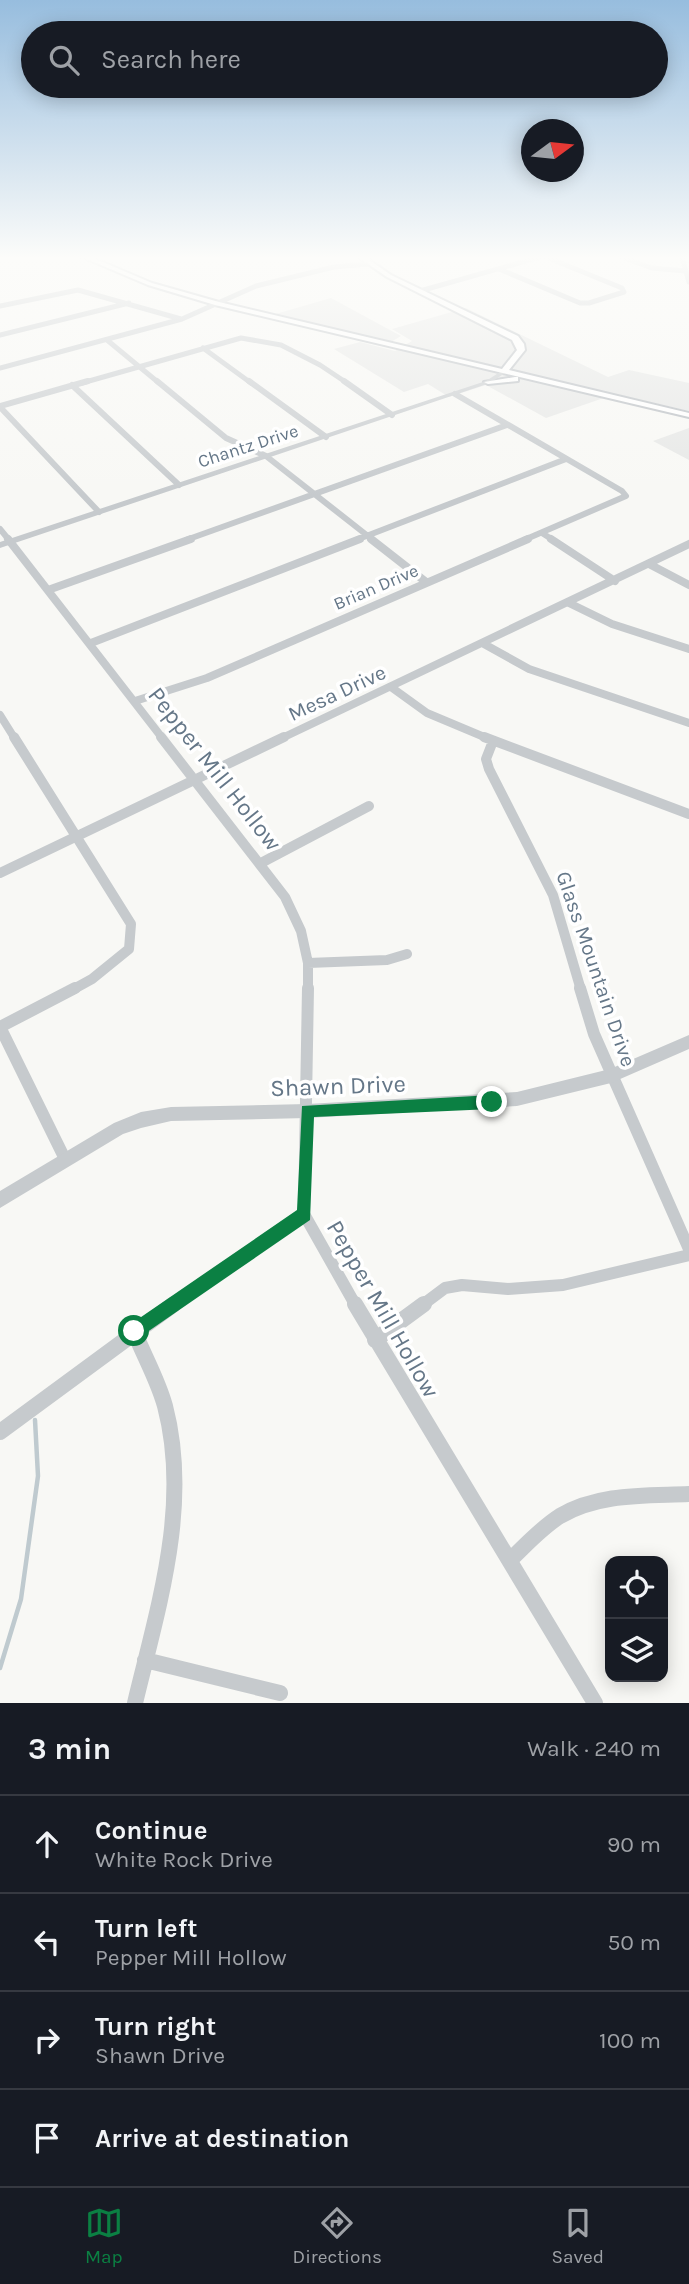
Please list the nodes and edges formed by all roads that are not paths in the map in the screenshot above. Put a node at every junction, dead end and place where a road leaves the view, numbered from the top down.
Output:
1 (120, 336) edge
2 (354, 336) edge
3 (512, 336) edge
4 (107, 340) junction
5 (204, 348) junction
6 (518, 355) junction
7 (471, 364) junction
8 (139, 367) junction
9 (0, 368) edge
10 (503, 372) junction
11 (538, 380) junction
12 (488, 382) junction
13 (72, 386) junction
14 (455, 394) junction
15 (0, 406) edge
16 (392, 415) junction
17 (689, 415) edge
18 (507, 425) junction
19 (326, 437) junction
20 (266, 456) junction
21 (566, 459) junction
22 (179, 485) junction
23 (314, 494) junction
24 (99, 512) junction
25 (0, 529) edge
26 (542, 533) junction
27 (368, 536) junction
28 (5, 543) edge
29 (689, 544) edge
30 (649, 564) junction
31 (615, 580) junction
32 (426, 582) junction
33 (689, 584) edge
34 (48, 590) junction
35 (569, 603) junction
36 (91, 643) junction
37 (484, 644) junction
38 (689, 649) edge
39 (391, 687) junction
40 (135, 701) junction
41 (0, 715) edge
42 (689, 723) edge
43 (493, 741) junction
44 (197, 780) junction
45 (369, 806) dead end
46 (689, 814) edge
47 (77, 837) junction
48 (261, 863) junction
49 (0, 873) edge
50 (407, 954) dead end
51 (308, 963) junction
52 (0, 1027) edge
53 (689, 1042) edge
54 (611, 1076) junction
55 (307, 1111) junction
56 (65, 1159) junction
57 (0, 1200) edge
58 (304, 1214) junction
59 (689, 1249) edge
60 (689, 1255) edge
61 (134, 1331) junction
62 (375, 1340) junction
63 (0, 1432) edge
64 (689, 1494) edge
65 (510, 1559) junction
66 (145, 1660) junction
67 (280, 1693) dead end
68 (135, 1703) edge
69 (595, 1703) edge

1 - 4 street
2 - 7 main road
3 - 6 main road
4 - 8 street
4 - 9 street
5 - 8 street
5 - 16 street
5 - 19 street
6 - 7 main road
6 - 10 main road
6 - 11 main road
7 - 10 main road
7 - 12 main road
8 - 13 street
8 - 20 street
10 - 11 main road
10 - 12 street, Chantz Drive
11 - 12 main road
11 - 17 main road
12 - 14 street, Chantz Drive
13 - 15 street
13 - 22 street
14 - 16 street, Chantz Drive
14 - 18 street
15 - 24 street
16 - 19 street, Chantz Drive
18 - 21 street
18 - 23 street
19 - 20 street, Chantz Drive
20 - 22 street, Chantz Drive
20 - 23 street
21 - 26 street, Brian Drive
21 - 27 street
22 - 24 street, Chantz Drive
23 - 27 street
23 - 34 street
24 - 28 street, Chantz Drive
25 - 28 street, Pepper Mill Hollow
26 - 31 street
26 - 32 street, Brian Drive
27 - 32 street
27 - 36 street
28 - 34 street, Pepper Mill Hollow
29 - 30 street, Mesa Drive
30 - 31 street, Mesa Drive
30 - 33 street
31 - 35 street, Mesa Drive
32 - 40 street, Brian Drive
34 - 36 street, Pepper Mill Hollow
35 - 37 street, Mesa Drive
35 - 38 street
36 - 40 street, Pepper Mill Hollow
37 - 39 street, Mesa Drive
37 - 42 street
39 - 43 street
39 - 44 street, Mesa Drive
40 - 44 street, Pepper Mill Hollow
41 - 47 street
43 - 46 street
43 - 54 street, Glass Mountain Drive
44 - 47 street, Mesa Drive
44 - 48 street, Pepper Mill Hollow
45 - 48 street
47 - 49 street, Mesa Drive
47 - 52 street
48 - 51 street, Pepper Mill Hollow
50 - 51 street
51 - 55 street, Pepper Mill Hollow
52 - 56 street
53 - 54 street, Shawn Drive
54 - 55 street, Shawn Drive
54 - 59 street, Glass Mountain Drive
55 - 56 street, Shawn Drive
55 - 58 street, Pepper Mill Hollow
56 - 57 street, Shawn Drive
58 - 61 street
58 - 62 street, Pepper Mill Hollow
60 - 62 street
61 - 63 street
61 - 66 street
62 - 65 street, Pepper Mill Hollow
64 - 65 street
65 - 69 street, Pepper Mill Hollow
66 - 67 street
66 - 68 street

